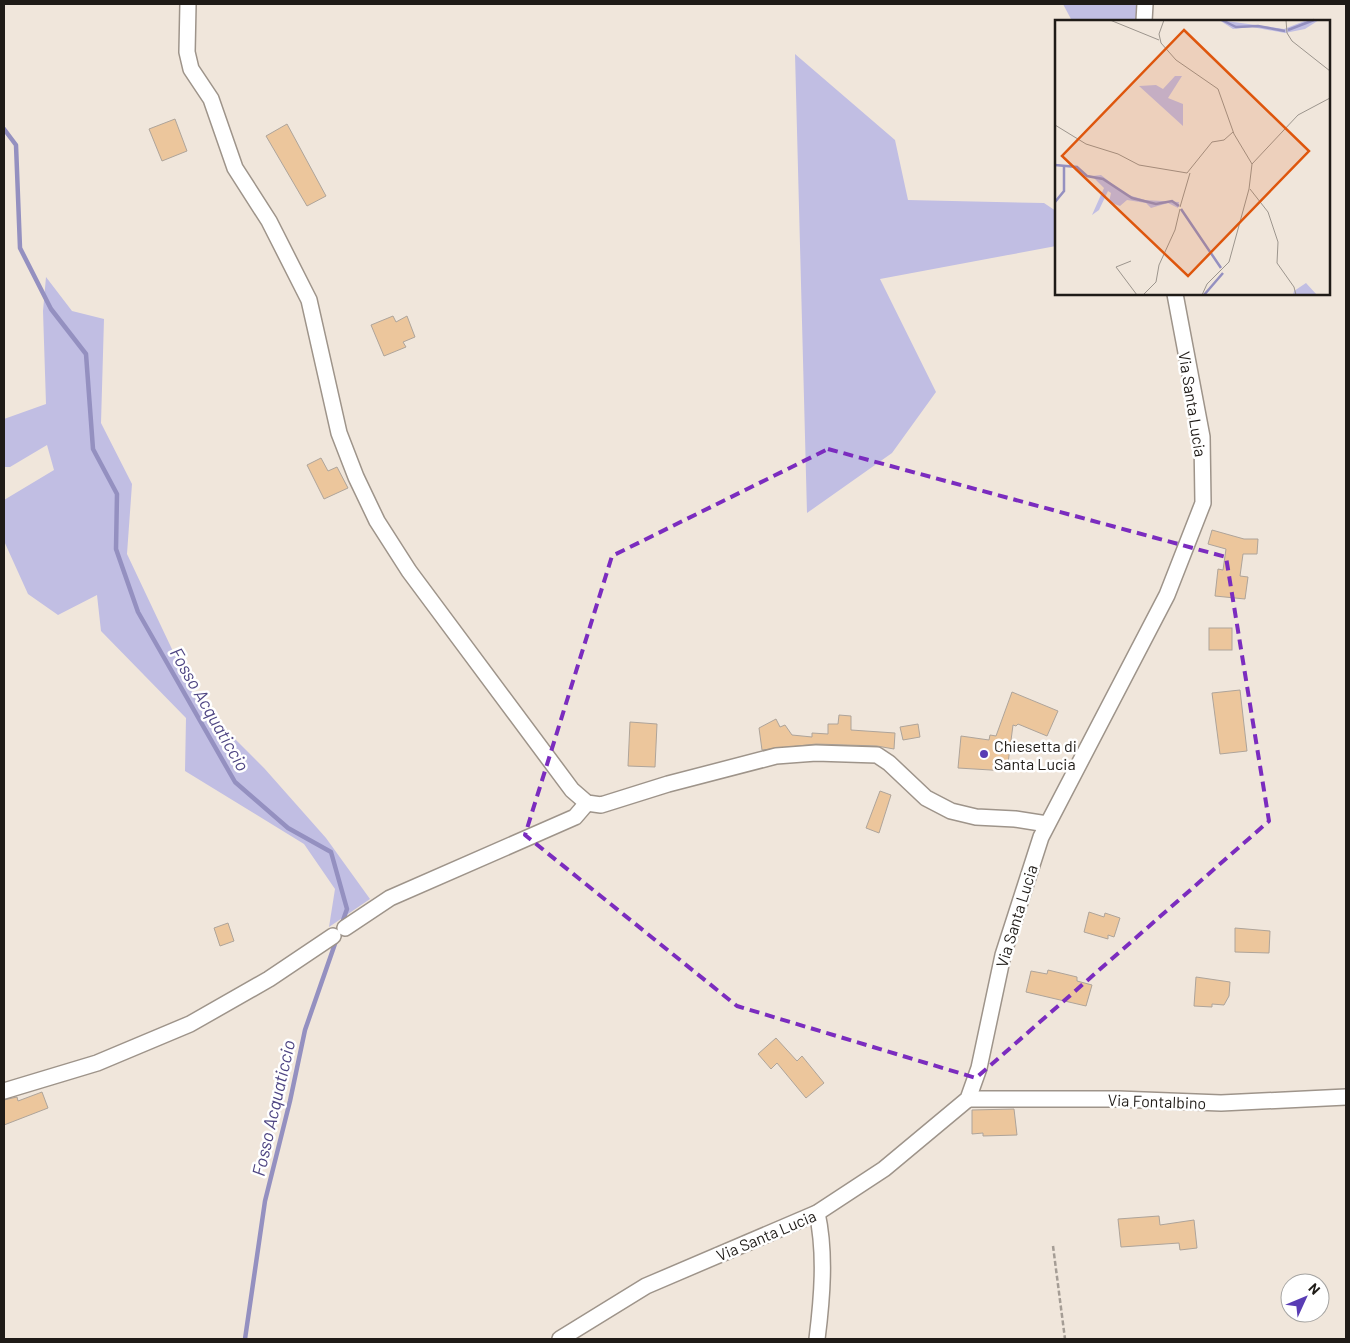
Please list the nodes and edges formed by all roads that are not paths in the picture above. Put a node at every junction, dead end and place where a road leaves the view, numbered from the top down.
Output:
1 (188, 4) edge
2 (1145, 4) edge
3 (1144, 20) edge
4 (1175, 295) edge
5 (587, 803) junction
6 (1047, 824) junction
7 (4, 1091) edge
8 (1346, 1097) edge
9 (968, 1099) junction
10 (818, 1213) junction
11 (560, 1339) edge
12 (817, 1339) edge

1 - 5 street
2 - 3 street
4 - 6 street, Via Santa Lucia
5 - 6 street
5 - 7 street
6 - 9 street, Via Santa Lucia
8 - 9 street, Via Fontalbino
9 - 10 street, Via Santa Lucia
10 - 11 street, Via Santa Lucia
10 - 12 street

